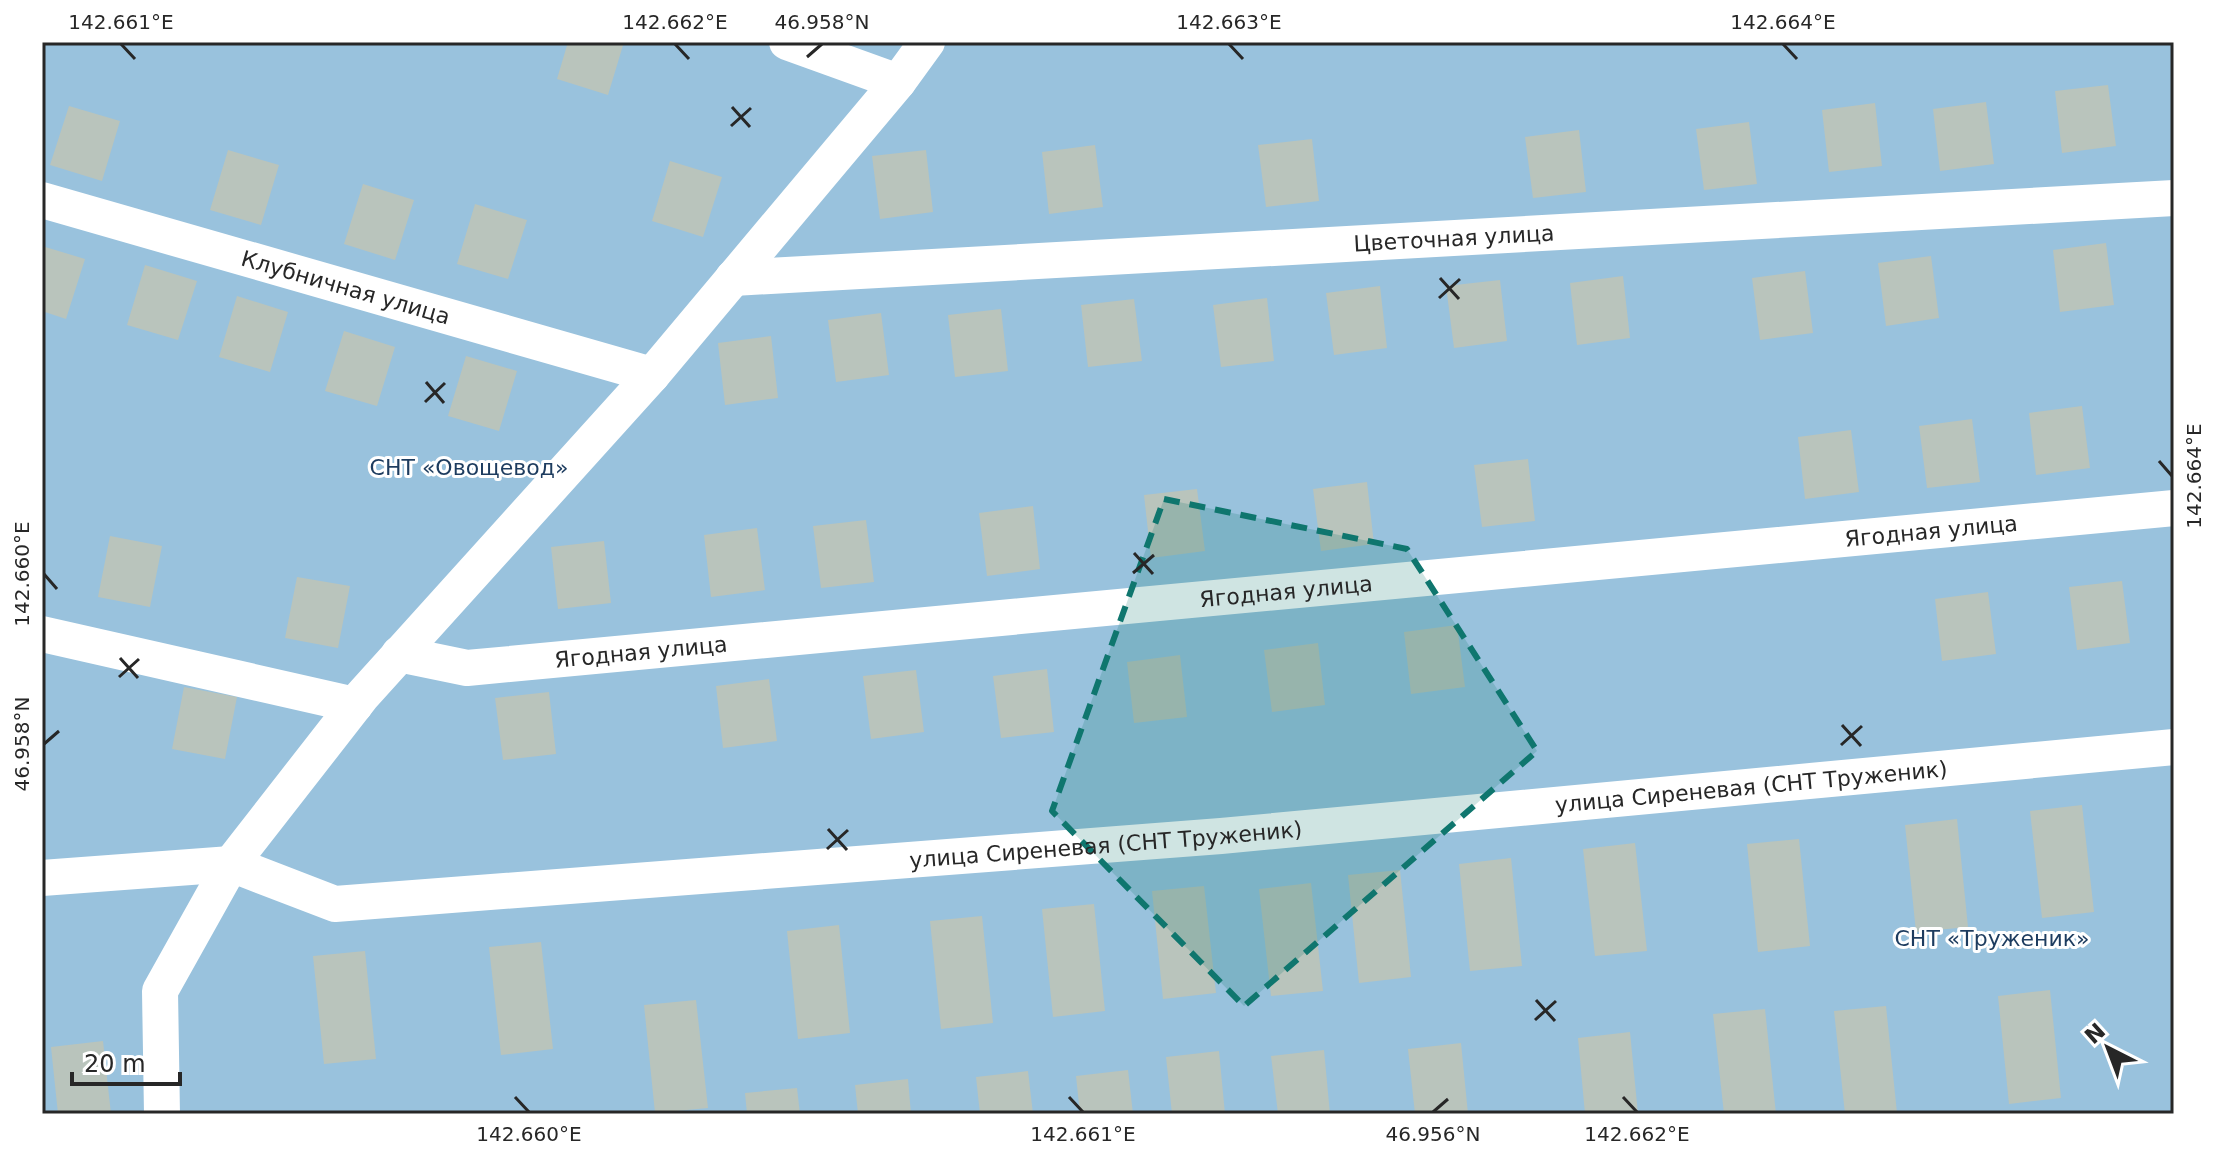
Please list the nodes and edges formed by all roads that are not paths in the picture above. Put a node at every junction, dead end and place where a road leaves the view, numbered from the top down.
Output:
1 (787, 42) edge
2 (927, 42) edge
3 (898, 82) junction
4 (2174, 198) edge
5 (42, 200) edge
6 (733, 278) junction
7 (652, 375) junction
8 (2174, 508) edge
9 (42, 634) edge
10 (399, 654) junction
11 (355, 705) junction
12 (2174, 747) edge
13 (231, 864) junction
14 (42, 878) edge
15 (162, 1114) edge

1 - 3 street
2 - 3 street
3 - 6 street
4 - 6 street, Цветочная улица
5 - 7 street, Клубничная улица
6 - 7 street
7 - 10 street
8 - 10 street, Ягодная улица
9 - 11 street
10 - 11 street
11 - 13 street
12 - 13 street, улица Сиреневая (СНТ Труженик)
13 - 14 street, улица Сиреневая (СНТ Труженик)
13 - 15 street

